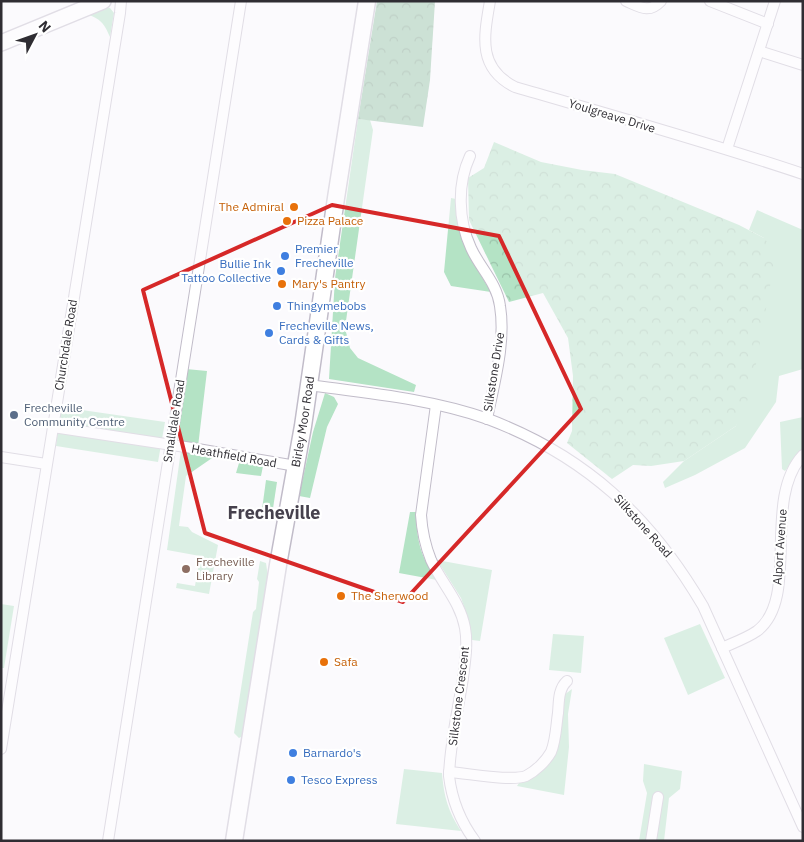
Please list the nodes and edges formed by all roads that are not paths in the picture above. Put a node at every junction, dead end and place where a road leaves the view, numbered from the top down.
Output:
1 (103, 1) edge
2 (121, 1) edge
3 (241, 1) edge
4 (367, 1) edge
5 (490, 1) edge
6 (626, 1) edge
7 (661, 1) edge
8 (710, 1) edge
9 (776, 1) edge
10 (768, 24) junction
11 (1, 43) edge
12 (759, 52) junction
13 (803, 65) edge
14 (728, 149) junction
15 (470, 156) dead end
16 (803, 174) edge
17 (309, 385) junction
18 (436, 405) junction
19 (487, 419) junction
20 (52, 427) junction
21 (170, 445) junction
22 (803, 455) edge
23 (1, 457) edge
24 (46, 464) junction
25 (296, 466) junction
26 (722, 648) junction
27 (567, 681) dead end
28 (1, 748) edge
29 (449, 772) junction
30 (658, 798) dead end
31 (803, 827) edge
32 (108, 841) edge
33 (234, 841) edge
34 (475, 841) edge
35 (651, 841) edge

1 - 11 street
2 - 20 street, Churchdale Road
3 - 21 street, Smalldale Road
4 - 17 main road, Birley Moor Road
5 - 14 street, Youlgreave Drive
6 - 7 street
8 - 10 street
9 - 10 street
10 - 12 street
12 - 13 street
12 - 14 street
14 - 16 street, Youlgreave Drive
15 - 19 street, Silkstone Drive
17 - 18 street, Silkstone Road
17 - 25 main road, Birley Moor Road
18 - 19 street, Silkstone Road
18 - 29 street, Silkstone Crescent
19 - 26 street, Silkstone Road
20 - 21 street, Heathfield Road
20 - 24 street, Churchdale Road
21 - 25 street, Heathfield Road
21 - 32 street, Smalldale Road
22 - 26 street, Alport Avenue
23 - 24 street
24 - 28 street, Churchdale Road
25 - 33 main road, Birley Moor Road
26 - 31 street, Silkstone Road
27 - 29 street
29 - 34 street, Silkstone Crescent
30 - 35 street

